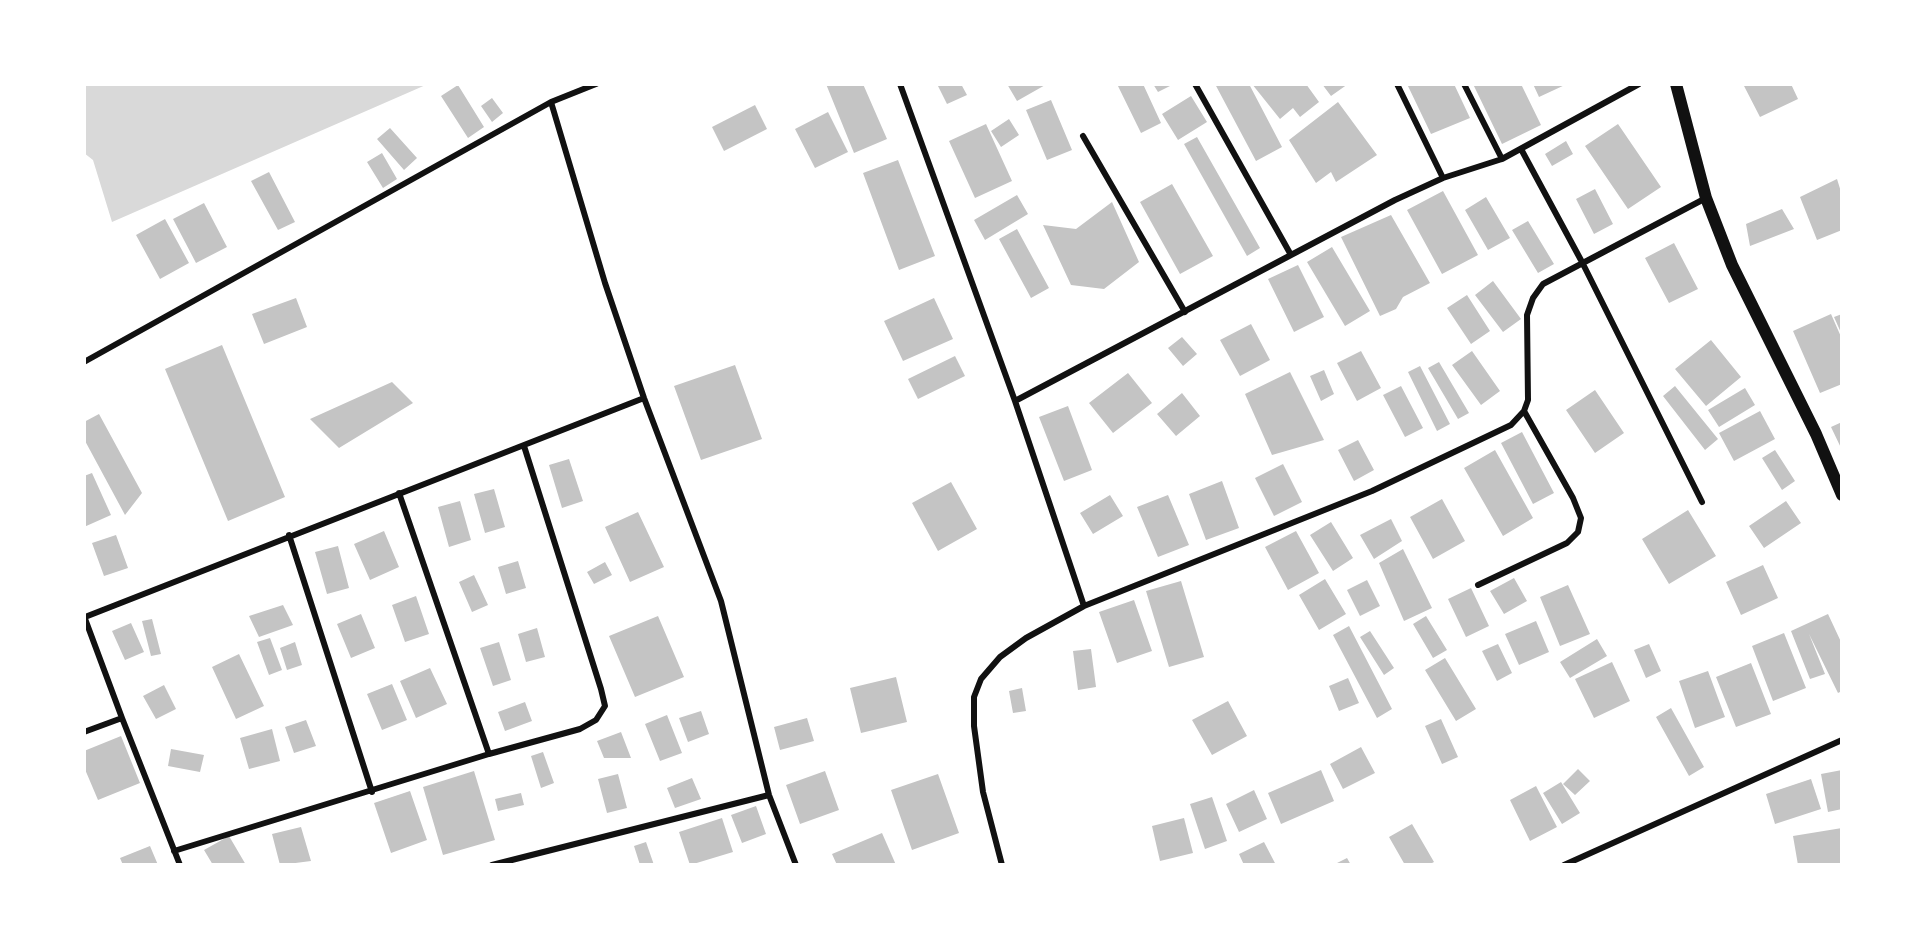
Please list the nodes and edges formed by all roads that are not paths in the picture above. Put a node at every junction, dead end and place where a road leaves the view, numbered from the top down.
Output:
1 (596, 84) edge
2 (900, 84) edge
3 (1194, 84) edge
4 (1397, 84) edge
5 (1464, 84) edge
6 (1639, 84) edge
7 (1676, 84) edge
8 (551, 102) junction
9 (1083, 136) dead end
10 (1521, 149) junction
11 (1502, 159) junction
12 (1443, 178) junction
13 (1706, 198) junction
14 (1291, 255) junction
15 (1582, 262) junction
16 (1185, 312) junction
17 (84, 362) edge
18 (644, 398) junction
19 (1015, 401) junction
20 (1524, 411) junction
21 (524, 446) junction
22 (399, 493) junction
23 (1842, 495) edge
24 (1702, 502) dead end
25 (289, 536) junction
26 (1478, 585) dead end
27 (1084, 606) junction
28 (84, 616) edge
29 (122, 718) junction
30 (84, 732) edge
31 (1842, 740) edge
32 (489, 754) junction
33 (372, 792) junction
34 (769, 795) junction
35 (174, 851) junction
36 (180, 865) edge
37 (492, 865) edge
38 (796, 865) edge
39 (1002, 865) edge
40 (1564, 865) edge

1 - 8 street
2 - 19 street
3 - 14 street
4 - 12 street
5 - 11 street
6 - 10 street
7 - 13 main road
8 - 17 street
8 - 18 street
9 - 16 street
10 - 11 street
10 - 15 street
11 - 12 street
12 - 14 street
13 - 15 street
13 - 23 main road
14 - 16 street
15 - 20 street
15 - 24 street
16 - 19 street
18 - 21 street
18 - 34 street
19 - 27 street
20 - 26 street
20 - 27 street
21 - 22 street
21 - 32 street
22 - 25 street
22 - 32 street
25 - 28 street
25 - 33 street
27 - 39 street
28 - 29 street
29 - 30 street
29 - 35 street
31 - 40 street
32 - 33 street
33 - 35 street
34 - 37 street
34 - 38 street
35 - 36 street

